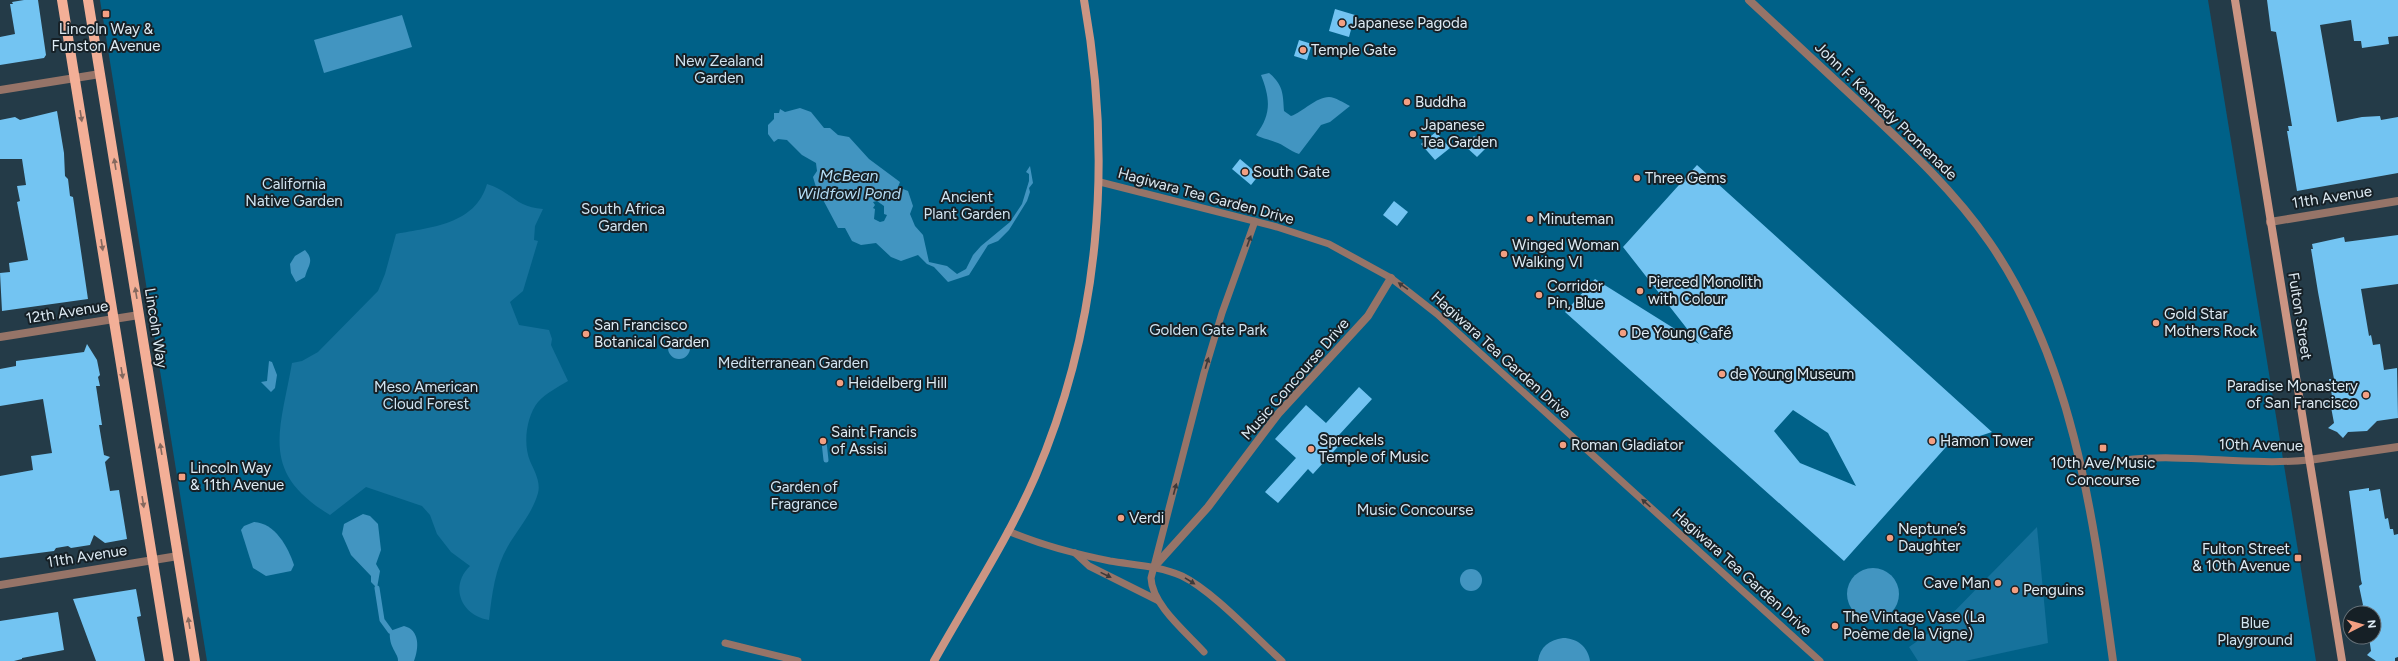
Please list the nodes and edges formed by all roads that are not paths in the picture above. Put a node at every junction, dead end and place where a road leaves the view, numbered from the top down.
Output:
1 (62, 0) edge
2 (88, 0) edge
3 (1084, 0) edge
4 (1749, 0) edge
5 (2235, 0) edge
6 (100, 74) junction
7 (75, 78) junction
8 (0, 90) edge
9 (1100, 182) junction
10 (2398, 201) edge
11 (1255, 221) junction
12 (2270, 222) junction
13 (1391, 278) junction
14 (139, 315) junction
15 (114, 319) junction
16 (0, 337) edge
17 (2398, 447) edge
18 (2124, 460) dead end
19 (2309, 460) junction
20 (1008, 531) junction
21 (1075, 553) junction
22 (178, 556) junction
23 (152, 560) junction
24 (1153, 568) junction
25 (0, 585) edge
26 (1156, 600) junction
27 (725, 643) dead end
28 (1204, 652) dead end
29 (169, 661) edge
30 (195, 661) edge
31 (798, 661) edge
32 (934, 661) edge
33 (1282, 661) edge
34 (1820, 661) edge
35 (2113, 661) edge
36 (2342, 661) edge

1 - 7 main road
2 - 6 main road, Lincoln Way
3 - 9 street
4 - 35 street, John F. Kennedy Promenade
5 - 12 street, Fulton Street
6 - 7 street
14 -> 6 main road, Lincoln Way
7 - 8 street
7 -> 15 main road
9 - 11 lane, Hagiwara Tea Garden Drive
9 - 20 street
10 - 12 street, 11th Avenue
11 - 13 lane, Hagiwara Tea Garden Drive
24 -> 11 lane
12 - 19 street, Fulton Street
13 - 24 street, Music Concourse Drive
34 -> 13 lane, Hagiwara Tea Garden Drive
14 - 15 street, 12th Avenue
22 -> 14 main road, Lincoln Way
15 - 16 street, 12th Avenue
15 -> 23 main road
17 - 19 street, 10th Avenue
18 - 19 lane, 10th Avenue
19 - 36 street, Fulton Street
20 - 21 lane
20 - 32 street
21 - 24 lane
21 -> 26 lane
22 - 23 street, 11th Avenue
30 -> 22 main road, Lincoln Way
23 - 25 street, 11th Avenue
23 - 29 main road
24 - 26 lane
24 -> 33 lane
26 - 28 lane
27 - 31 lane

